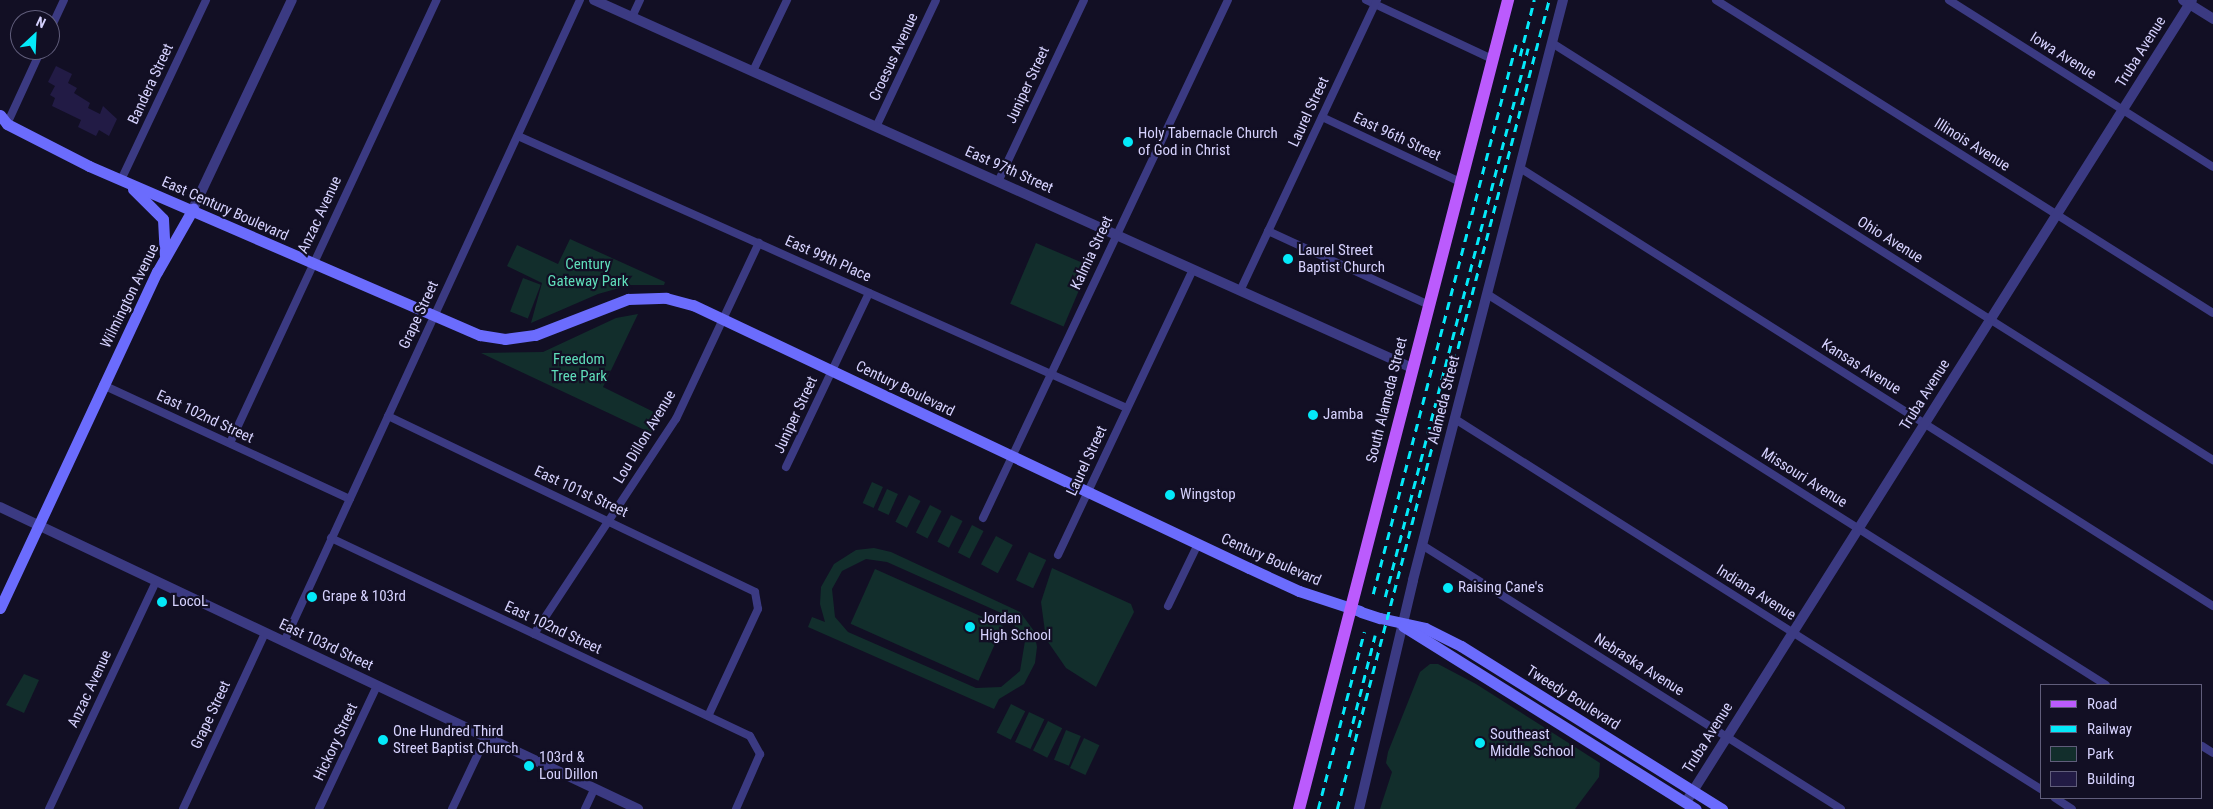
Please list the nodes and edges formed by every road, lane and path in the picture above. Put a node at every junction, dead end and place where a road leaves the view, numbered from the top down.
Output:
1 (206, 0) edge
2 (292, 0) edge
3 (436, 0) edge
4 (580, 0) edge
5 (594, 0) edge
6 (640, 0) edge
7 (787, 0) edge
8 (936, 0) edge
9 (1084, 0) edge
10 (1228, 0) edge
11 (1366, 0) edge
12 (1508, 0) edge
13 (1563, 0) edge
14 (1716, 0) edge
15 (1949, 0) edge
16 (2188, 1) edge
17 (1376, 2) edge
18 (632, 17) junction
19 (2213, 19) edge
20 (1552, 43) junction
21 (1492, 59) junction
22 (36, 60) edge
23 (753, 72) junction
24 (2122, 110) junction
25 (1322, 117) junction
26 (2, 122) edge
27 (876, 127) junction
28 (518, 136) junction
29 (2213, 167) edge
30 (1520, 168) junction
31 (121, 180) junction
32 (998, 182) junction
33 (1460, 182) junction
34 (193, 209) junction
35 (2056, 215) junction
36 (1268, 231) junction
37 (1116, 235) junction
38 (759, 243) junction
39 (165, 257) junction
40 (313, 263) junction
41 (1193, 270) junction
42 (1240, 291) junction
43 (870, 293) junction
44 (1487, 294) junction
45 (1429, 305) junction
46 (2213, 313) edge
47 (434, 316) junction
48 (724, 319) junction
49 (1990, 320) junction
50 (1412, 368) junction
51 (832, 371) junction
52 (1050, 373) junction
53 (104, 385) junction
54 (1128, 408) junction
55 (388, 416) junction
56 (1455, 419) junction
57 (1924, 424) junction
58 (230, 443) junction
59 (1011, 457) junction
60 (2213, 460) edge
61 (786, 467) dead end
62 (1087, 493) junction
63 (350, 498) junction
64 (0, 507) edge
65 (983, 518) dead end
66 (610, 521) junction
67 (38, 526) junction
68 (1858, 528) junction
69 (331, 538) junction
70 (1198, 544) junction
71 (1422, 544) junction
72 (1058, 555) dead end
73 (156, 582) junction
74 (1168, 606) dead end
75 (2213, 606) edge
76 (0, 608) edge
77 (1357, 610) junction
78 (1403, 626) junction
79 (1792, 632) junction
80 (265, 633) junction
81 (534, 634) junction
82 (284, 642) junction
83 (2104, 684) edge
84 (378, 686) junction
85 (708, 716) junction
86 (486, 737) junction
87 (1727, 737) junction
88 (595, 788) junction
89 (2040, 789) edge
90 (1693, 790) junction
91 (2057, 799) edge
92 (1686, 802) junction
93 (49, 809) edge
94 (182, 809) edge
95 (319, 809) edge
96 (452, 809) edge
97 (585, 809) edge
98 (638, 809) edge
99 (736, 809) edge
100 (1299, 809) edge
101 (1359, 809) edge
102 (1696, 809) edge
103 (1722, 809) edge
104 (1841, 809) edge
105 (2072, 809) edge

1 - 31 street, Bandera Street
2 - 34 street, Wilmington Avenue
3 - 40 street, Anzac Avenue
4 - 28 street, Grape Street
5 - 18 street, East 97th Street
6 - 18 street
7 - 23 street
8 - 27 street, Croesus Avenue
9 - 32 street, Juniper Street
10 - 37 street, Kalmia Street
11 - 17 street
12 - 21 main road, South Alameda Street
13 - 20 street, Alameda Street
14 - 35 street, Illinois Avenue
15 - 24 street, Iowa Avenue
16 - 19 street
16 - 24 street, Truba Avenue
17 - 21 street
17 - 25 street, Laurel Street
18 - 23 street, East 97th Street
20 - 30 street, Alameda Street
20 - 49 street, Ohio Avenue
21 - 33 main road, South Alameda Street
22 - 26 street
23 - 27 street, East 97th Street
24 - 29 street, Iowa Avenue
24 - 35 street, Truba Avenue
25 - 33 street, East 96th Street
25 - 36 street, Laurel Street
26 - 31 main road, East Century Boulevard
27 - 32 street, East 97th Street
28 - 38 street, East 99th Place
28 - 47 street, Grape Street
30 - 44 street, Alameda Street
30 - 57 street, Kansas Avenue
31 - 34 main road, East Century Boulevard
31 - 39 main road
32 - 37 street, East 97th Street
33 - 45 main road, South Alameda Street
34 - 39 main road, Wilmington Avenue
34 - 40 main road, East Century Boulevard
35 - 46 street, Illinois Avenue
35 - 49 street, Truba Avenue
36 - 42 street, Laurel Street
36 - 45 street
37 - 41 street, East 97th Street
37 - 52 street, Kalmia Street
38 - 43 street, East 99th Place
38 - 48 street, Lou Dillon Avenue
39 - 53 main road, Wilmington Avenue
40 - 47 main road, East Century Boulevard
40 - 58 street, Anzac Avenue
41 - 42 street, East 97th Street
41 - 54 street, Laurel Street
42 - 50 street, East 97th Street
43 - 51 street, Juniper Street
43 - 52 street, East 99th Place
44 - 56 street, Alameda Street
44 - 68 street, Missouri Avenue
45 - 50 main road, South Alameda Street
47 - 48 main road, Century Boulevard
47 - 55 street, Grape Street
48 - 51 main road, Century Boulevard
48 - 66 street, Lou Dillon Avenue
49 - 57 street, Truba Avenue
49 - 60 street, Ohio Avenue
50 - 77 main road, South Alameda Street
51 - 59 main road, Century Boulevard
51 - 61 street, Juniper Street
52 - 54 street, East 99th Place
52 - 59 street, Kalmia Street
53 - 58 street, East 102nd Street
53 - 67 main road, Wilmington Avenue
54 - 62 street, Laurel Street
55 - 63 street, Grape Street
55 - 66 street, East 101st Street
56 - 71 street, Alameda Street
56 - 79 street, Indiana Avenue
57 - 68 street, Truba Avenue
57 - 75 street, Kansas Avenue
58 - 63 street, East 102nd Street
59 - 62 main road, Century Boulevard
59 - 65 street, Kalmia Street
62 - 70 main road, Century Boulevard
62 - 72 street, Laurel Street
63 - 69 street, Grape Street
64 - 67 street, East 103rd Street
66 - 81 street, Lou Dillon Avenue
66 - 85 street, East 101st Street
67 - 73 street, East 103rd Street
67 - 76 main road, Wilmington Avenue
68 - 79 street, Truba Avenue
68 - 83 street, Missouri Avenue
69 - 81 street, East 102nd Street
69 - 82 street, Grape Street
70 - 74 street
70 - 77 main road, Century Boulevard
71 - 78 street, Alameda Street
71 - 87 street, Nebraska Avenue
73 - 80 street, East 103rd Street
73 - 93 street, Anzac Avenue
77 - 78 main road, Tweedy Boulevard, bridge
77 - 100 main road, South Alameda Street
78 - 90 main road, Tweedy Boulevard
78 - 92 main road, Tweedy Boulevard
78 - 101 street, Alameda Street
79 - 87 street, Truba Avenue
79 - 89 street, Indiana Avenue
80 - 82 street, East 103rd Street
80 - 94 street, Grape Street
81 - 85 street, East 102nd Street
82 - 84 street, East 103rd Street
84 - 86 street, East 103rd Street
84 - 95 street, Hickory Street
85 - 99 street, East 102nd Street
86 - 88 street, East 103rd Street
86 - 96 street
87 - 90 street, Truba Avenue
87 - 104 street, Nebraska Avenue
88 - 97 street
88 - 98 street, East 103rd Street
90 - 92 street, Truba Avenue
90 - 103 main road, Tweedy Boulevard
91 - 105 street
92 - 102 main road, Tweedy Boulevard

